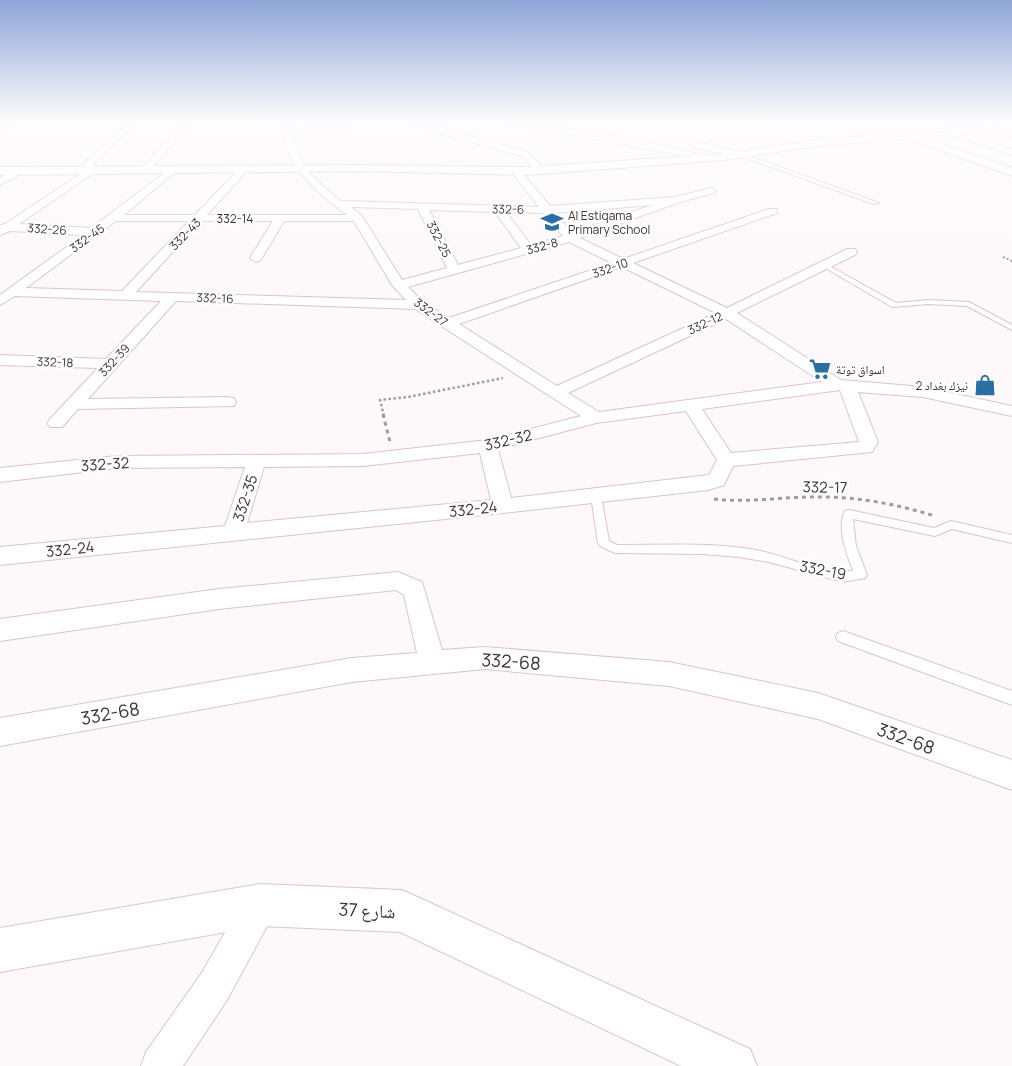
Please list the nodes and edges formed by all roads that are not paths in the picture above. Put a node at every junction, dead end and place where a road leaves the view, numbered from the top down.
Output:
1 (516, 171) edge
2 (18, 172) edge
3 (85, 172) edge
4 (170, 172) edge
5 (242, 172) edge
6 (304, 172) edge
7 (789, 172) edge
8 (0, 182) edge
9 (711, 191) dead end
10 (676, 200) junction
11 (876, 203) dead end
12 (340, 204) junction
13 (422, 207) junction
14 (498, 210) junction
15 (546, 210) junction
16 (773, 211) dead end
17 (112, 218) junction
18 (200, 218) junction
19 (281, 218) junction
20 (358, 218) junction
21 (3, 229) edge
22 (94, 232) junction
23 (570, 238) junction
24 (528, 249) junction
25 (851, 252) dead end
26 (256, 258) dead end
27 (624, 264) junction
28 (824, 265) junction
29 (455, 271) junction
30 (399, 284) junction
31 (13, 292) junction
32 (126, 295) junction
33 (172, 296) junction
34 (0, 301) edge
35 (418, 305) junction
36 (727, 313) junction
37 (446, 324) junction
38 (1012, 328) edge
39 (0, 360) edge
40 (111, 364) junction
41 (842, 386) junction
42 (557, 392) junction
43 (228, 402) dead end
44 (73, 404) junction
45 (691, 405) junction
46 (1012, 411) edge
47 (596, 418) junction
48 (56, 423) dead end
49 (488, 446) junction
50 (726, 460) junction
51 (256, 463) junction
52 (0, 475) edge
53 (596, 496) junction
54 (504, 506) junction
55 (234, 533) junction
56 (1012, 539) edge
57 (0, 556) edge
58 (0, 630) edge
59 (843, 637) dead end
60 (432, 661) junction
61 (1012, 698) edge
62 (0, 732) edge
63 (1012, 776) edge
64 (260, 905) junction
65 (0, 950) edge
66 (160, 1066) edge
67 (733, 1066) edge

1 - 15 street
2 - 8 street
3 - 21 street
4 - 17 street, 332-45
5 - 18 street, 332-43
6 - 12 street, 332-27
7 - 11 lane
9 - 10 street, 332-8
10 - 15 street, 332-6
10 - 23 street, 332-8
12 - 13 street, 332-6
12 - 20 street, 332-27
13 - 14 street, 332-6
13 - 29 street, 332-25
14 - 15 street, 332-6
14 - 24 street
15 - 23 street
16 - 27 street, 332-10
17 - 18 street, 332-14
17 - 22 street, 332-45
18 - 19 street, 332-14
18 - 32 street, 332-43
19 - 20 street, 332-14
19 - 26 street
20 - 30 street, 332-27
21 - 22 street, 332-26
22 - 31 street, 332-45
23 - 24 street, 332-8
23 - 27 street
24 - 29 street, 332-8
25 - 28 street, 332-12
27 - 36 street
27 - 37 street, 332-10
28 - 36 street, 332-12
28 - 38 lane
29 - 30 street, 332-8
30 - 35 street, 332-27
31 - 32 street, 332-16
31 - 34 street, 332-45
32 - 33 street, 332-16
33 - 35 street, 332-16
33 - 40 street, 332-39
35 - 37 street, 332-27
36 - 41 street
36 - 42 street, 332-12
37 - 42 street, 332-27
39 - 40 street, 332-18
40 - 44 street, 332-39
41 - 45 street, 332-32
41 - 46 street, 332-32
41 - 50 street
42 - 47 street, 332-27
43 - 44 street
44 - 48 street, 332-39
45 - 47 street, 332-32
45 - 50 street
47 - 49 street, 332-32
49 - 51 street, 332-32
49 - 54 street
50 - 53 street, 332-24
51 - 52 street, 332-32
51 - 55 street, 332-35
53 - 54 street, 332-24
53 - 56 lane, 332-19
54 - 55 street, 332-24
55 - 57 street, 332-24
58 - 60 street
59 - 61 lane
60 - 62 street, 332-68
60 - 63 street, 332-68
64 - 65 street, شارع 37
64 - 66 street
64 - 67 street, شارع 37

